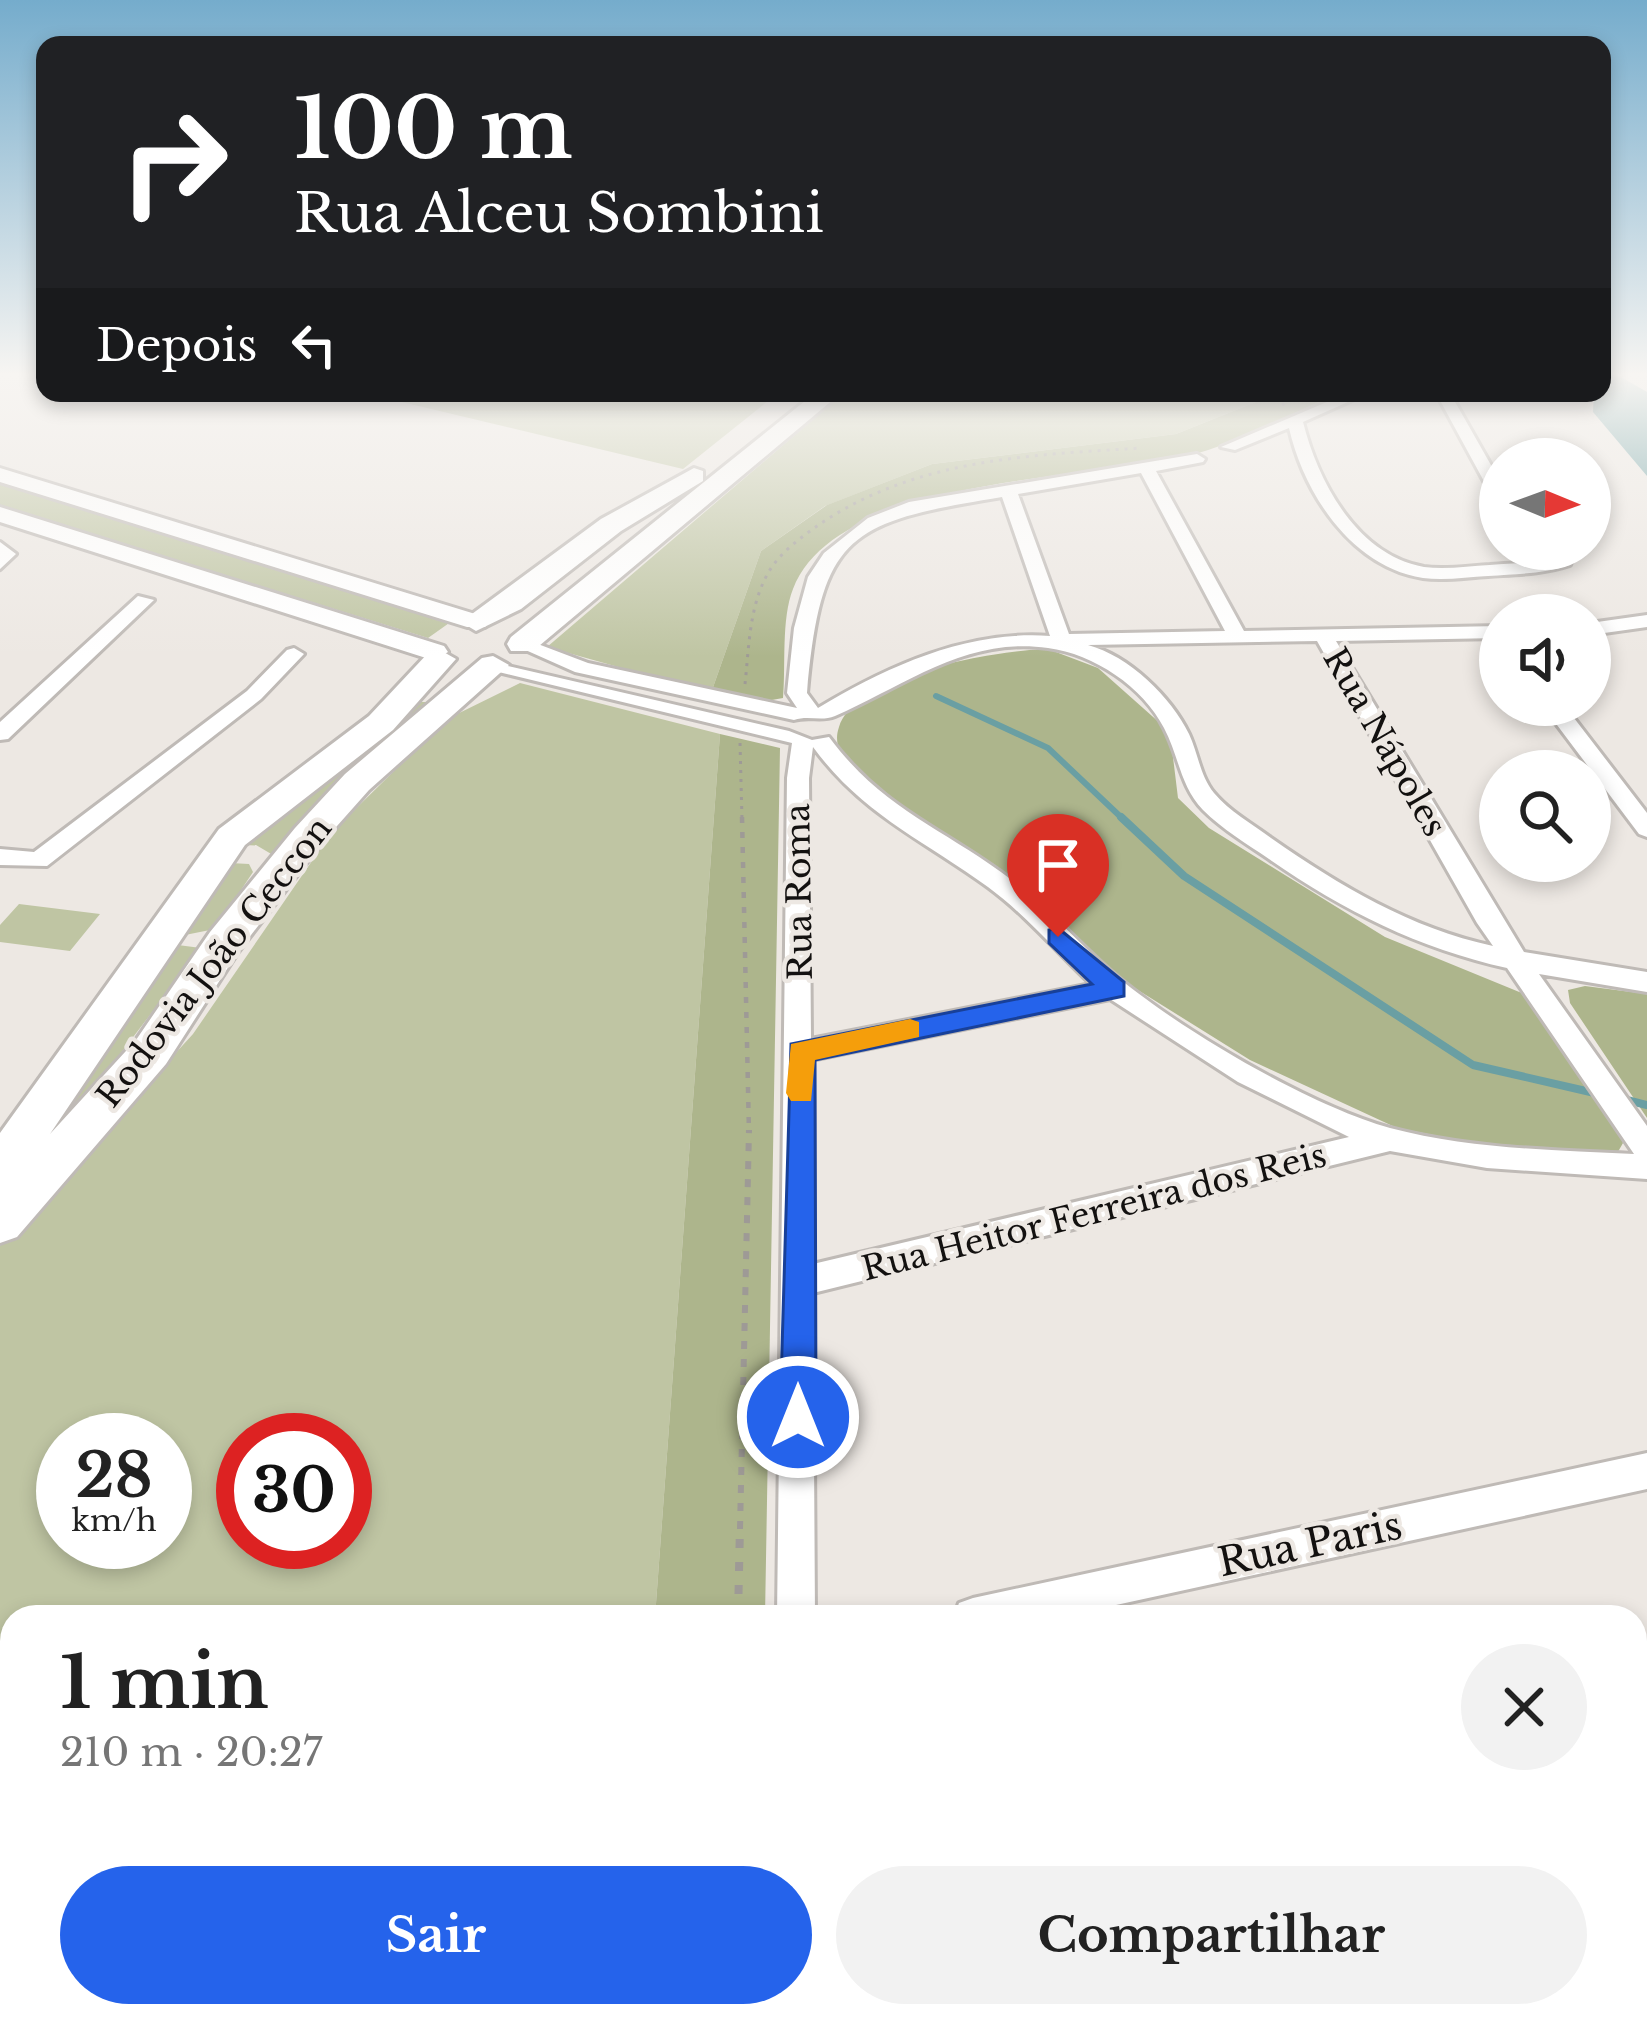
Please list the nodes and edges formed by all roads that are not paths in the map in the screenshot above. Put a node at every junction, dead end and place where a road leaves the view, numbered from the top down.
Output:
1 (708, 468) edge
2 (738, 468) edge
3 (1154, 468) edge
4 (1309, 468) edge
5 (1147, 469) junction
6 (0, 475) edge
7 (1009, 492) junction
8 (0, 514) edge
9 (1493, 570) edge
10 (146, 600) dead end
11 (1647, 621) edge
12 (476, 622) junction
13 (1611, 626) edge
14 (1479, 633) edge
15 (1323, 635) junction
16 (1238, 638) junction
17 (1061, 640) junction
18 (294, 654) dead end
19 (507, 654) junction
20 (438, 656) junction
21 (741, 716) junction
22 (807, 726) junction
23 (1568, 726) edge
24 (0, 734) edge
25 (1647, 830) edge
26 (0, 842) edge
27 (48, 853) junction
28 (218, 855) junction
29 (0, 857) edge
30 (269, 882) junction
31 (165, 931) junction
32 (224, 942) junction
33 (1516, 960) junction
34 (1647, 982) edge
35 (1114, 989) junction
36 (801, 1052) junction
37 (1388, 1140) junction
38 (1647, 1149) edge
39 (1647, 1167) edge
40 (0, 1171) edge
41 (0, 1222) edge
42 (799, 1282) junction
43 (1647, 1471) edge
44 (796, 1605) edge
45 (1028, 1605) edge

1 - 12 main road
2 - 19 main road, Rodovia João Ceccon
3 - 5 street, Rua Roma
4 - 9 street
5 - 7 street, Rua Roma
5 - 16 street
6 - 12 main road
7 - 17 street
7 - 22 street, Rua Roma
8 - 20 main road
10 - 24 street
11 - 13 street
12 - 19 main road
12 - 20 main road
14 - 15 street
15 - 16 street
15 - 33 street, Rua Nápoles
16 - 17 street
17 - 22 street
17 - 33 street
18 - 27 street
19 - 20 main road
19 - 21 street
19 - 21 street
19 - 30 main road, Rodovia João Ceccon
20 - 28 main road
21 - 22 street
22 - 35 street
22 - 36 street, Rua Roma
23 - 25 street
26 - 27 street
27 - 29 street
28 - 30 main road
28 - 31 main road
30 - 32 main road, Rodovia João Ceccon
31 - 32 main road
31 - 40 main road
32 - 41 main road, Rodovia João Ceccon
33 - 34 street
33 - 38 street, Rua Nápoles
35 - 36 street
35 - 37 street
36 - 42 street, Rua Roma
37 - 39 street
37 - 42 street, Rua Heitor Ferreira dos Reis
42 - 44 street, Rua Roma
43 - 45 street, Rua Paris

